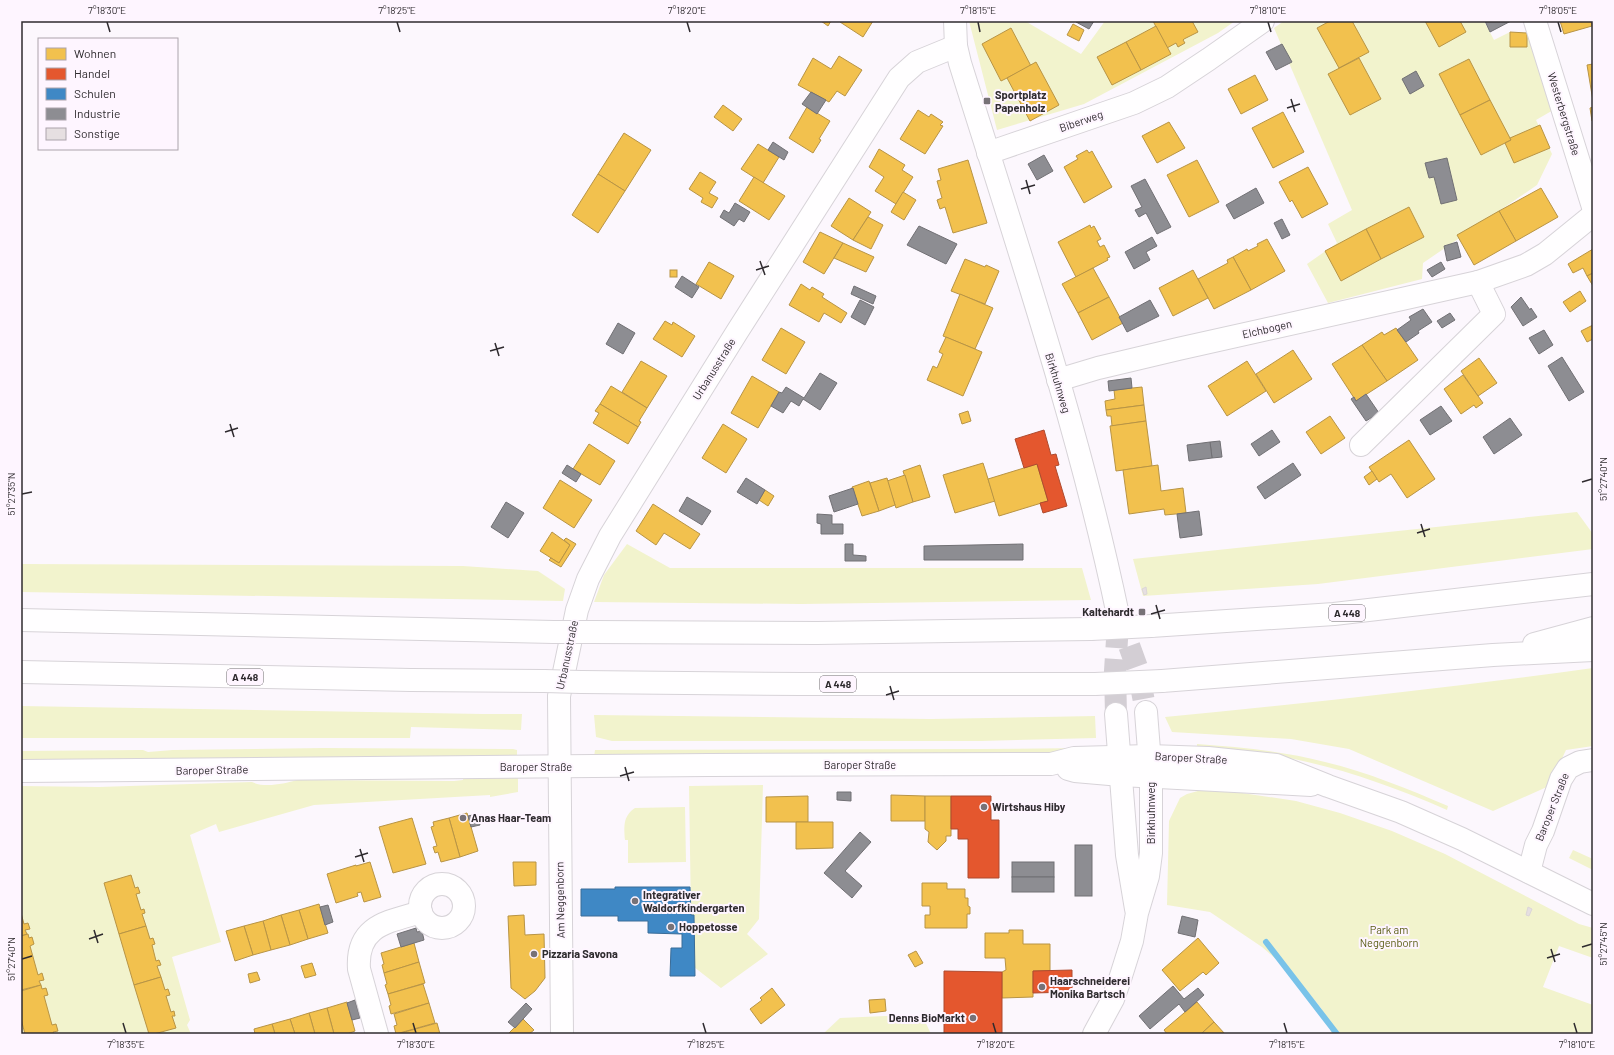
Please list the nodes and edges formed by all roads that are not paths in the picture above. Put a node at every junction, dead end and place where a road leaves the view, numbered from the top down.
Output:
1 (955, 21) edge
2 (1263, 21) edge
3 (1535, 21) edge
4 (956, 46) junction
5 (988, 153) junction
6 (1593, 207) edge
7 (1593, 215) edge
8 (1478, 282) junction
9 (1058, 380) junction
10 (1361, 445) dead end
11 (1593, 577) edge
12 (1593, 584) edge
13 (1543, 591) junction
14 (1118, 615) tunnel mouth
15 (21, 620) edge
16 (1593, 628) edge
17 (1593, 650) edge
18 (1492, 655) junction
19 (21, 672) edge
20 (1146, 712) tunnel mouth
21 (1116, 714) tunnel mouth
22 (1593, 760) edge
23 (1120, 766) junction
24 (1150, 766) junction
25 (559, 767) junction
26 (21, 771) edge
27 (1529, 872) junction
28 (1593, 904) edge
29 (421, 912) dead end
30 (1137, 913) junction
31 (1098, 1033) edge
32 (377, 1034) edge
33 (562, 1034) edge

1 - 4 main road
2 - 5 main road, Biberweg
3 - 6 main road, Westerbergstraße
4 - 5 main road
4 - 25 main road, Urbanusstraße
5 - 9 main road, Birkhuhnweg
7 - 8 main road, Elchbogen
8 - 9 main road, Elchbogen
8 - 10 main road
9 - 14 main road, Birkhuhnweg
11 - 13 main road
12 - 13 main road, A 448
13 - 15 main road, A 448, bridge
16 - 18 main road, A 448
17 - 18 main road
18 - 19 main road, A 448, bridge
20 - 24 main road, Birkhuhnweg
21 - 23 main road, Birkhuhnweg
22 - 27 main road, Baroper Straße
23 - 24 main road, Baroper Straße
23 - 25 main road, Baroper Straße
23 - 30 main road, Birkhuhnweg
24 - 27 main road, Baroper Straße
24 - 30 main road, Birkhuhnweg
25 - 26 main road, Baroper Straße
25 - 33 main road, Am Neggenborn
27 - 28 main road, Baroper Straße
29 - 32 main road
30 - 31 main road, Birkhuhnweg

